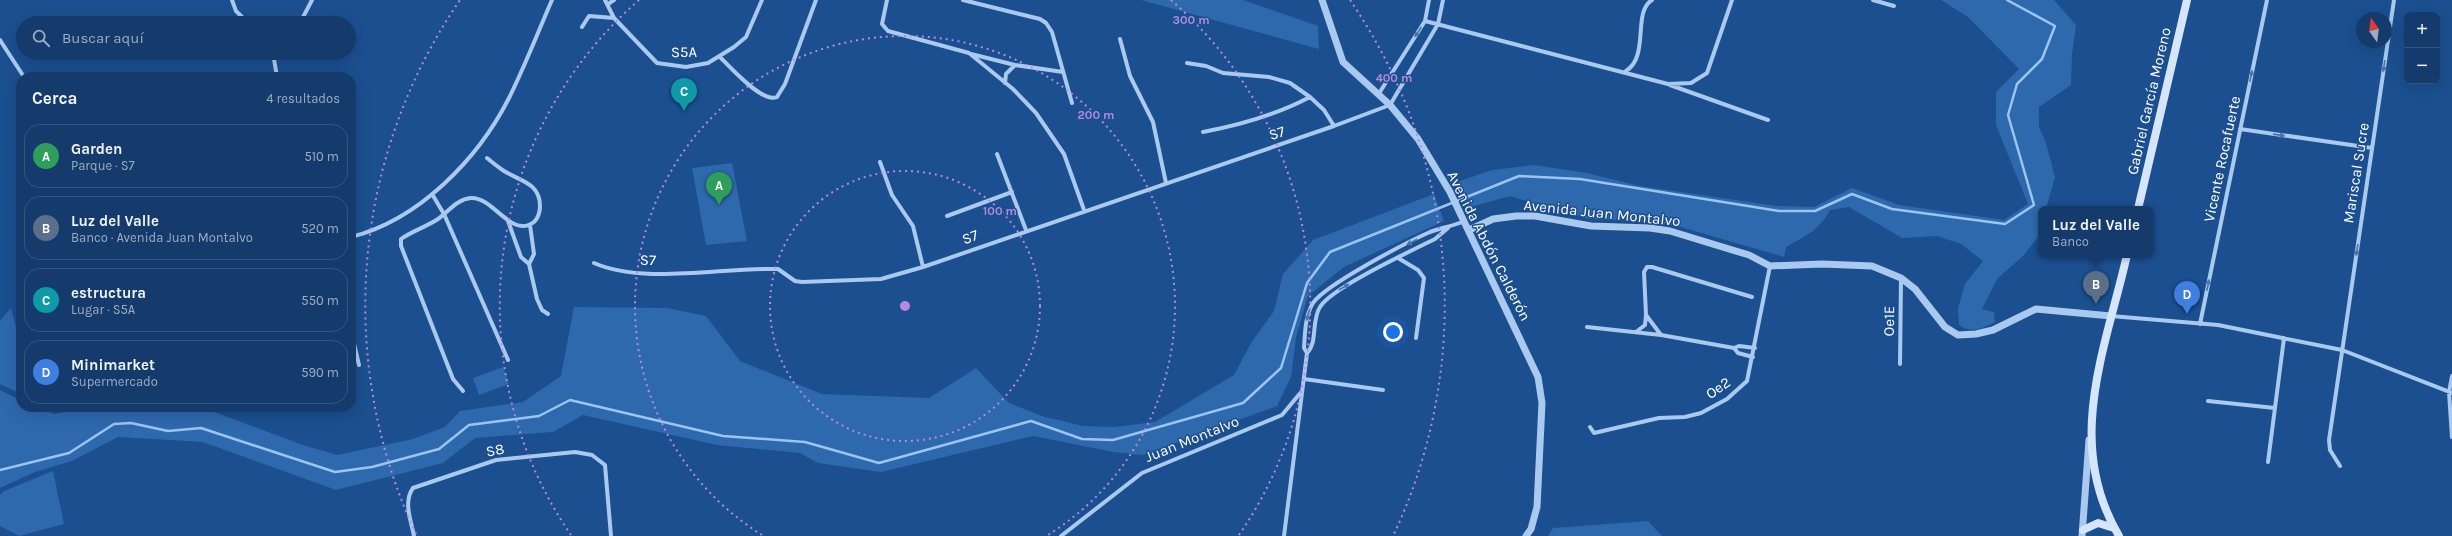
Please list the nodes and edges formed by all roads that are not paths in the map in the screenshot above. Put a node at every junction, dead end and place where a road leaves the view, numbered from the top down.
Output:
1 (232, 0) edge
2 (312, 0) edge
3 (614, 0) edge
4 (762, 0) edge
5 (816, 0) edge
6 (888, 0) edge
7 (963, 0) edge
8 (1322, 0) edge
9 (1429, 0) edge
10 (1442, 0) edge
11 (1652, 0) edge
12 (1732, 0) edge
13 (1873, 0) edge
14 (2187, 0) edge
15 (2267, 0) edge
16 (2394, 0) edge
17 (553, 1) edge
18 (606, 2) edge
19 (1894, 6) dead end
20 (241, 16) edge
21 (304, 16) edge
22 (614, 18) junction
23 (1425, 21) junction
24 (1438, 24) junction
25 (582, 27) dead end
26 (0, 40) edge
27 (1120, 40) dead end
28 (969, 54) junction
29 (720, 57) junction
30 (276, 60) edge
31 (1187, 63) dead end
32 (1015, 65) junction
33 (1626, 71) junction
34 (21, 72) edge
35 (277, 72) edge
36 (1063, 72) junction
37 (1005, 83) junction
38 (1668, 84) junction
39 (1378, 96) junction
40 (1310, 97) junction
41 (1072, 103) dead end
42 (1390, 105) junction
43 (1768, 120) dead end
44 (1334, 126) junction
45 (2240, 129) junction
46 (1203, 132) dead end
47 (2372, 148) junction
48 (997, 154) dead end
49 (487, 158) dead end
50 (880, 162) dead end
51 (1166, 183) junction
52 (1012, 192) junction
53 (432, 194) junction
54 (2139, 206) edge
55 (1084, 210) junction
56 (444, 214) junction
57 (947, 216) dead end
58 (508, 221) junction
59 (1465, 221) junction
60 (530, 225) junction
61 (1448, 228) junction
62 (1026, 230) junction
63 (1470, 230) junction
64 (356, 235) edge
65 (1398, 258) junction
66 (2126, 258) edge
67 (594, 263) dead end
68 (529, 264) junction
69 (1770, 266) junction
70 (923, 267) junction
71 (1901, 278) junction
72 (1752, 297) dead end
73 (548, 314) dead end
74 (1646, 315) junction
75 (2111, 316) junction
76 (2200, 324) junction
77 (1587, 327) dead end
78 (1635, 332) junction
79 (1661, 335) junction
80 (1416, 338) dead end
81 (2284, 338) junction
82 (1734, 348) junction
83 (1755, 348) junction
84 (2342, 350) junction
85 (356, 352) edge
86 (1307, 353) junction
87 (1753, 357) junction
88 (508, 360) dead end
89 (1900, 364) dead end
90 (359, 365) dead end
91 (2452, 376) edge
92 (1304, 379) junction
93 (1303, 390) junction
94 (1383, 390) dead end
95 (463, 392) dead end
96 (2451, 393) edge
97 (2208, 401) dead end
98 (2275, 408) junction
99 (1590, 427) dead end
100 (2090, 433) junction
101 (2452, 437) edge
102 (2268, 462) dead end
103 (2340, 466) dead end
104 (2114, 528) junction
105 (2083, 533) edge
106 (414, 536) edge
107 (612, 536) edge
108 (1061, 536) edge
109 (1284, 536) edge
110 (1526, 536) edge
111 (2119, 536) edge

1 - 20 street
2 - 21 street
3 - 18 street
4 - 29 street, S5A
5 - 29 street
6 - 28 street
7 - 36 street
8 - 39 street, Avenida Abdón Calderón
9 - 23 street
10 - 24 street
11 - 33 street
12 - 38 street
13 - 19 street
14 - 54 main road, Gabriel García Moreno
45 -> 15 street, Vicente Rocafuerte
16 -> 47 street, Mariscal Sucre
17 - 53 street
18 - 22 street, S5A
22 - 25 street
22 - 29 street, S5A
23 - 24 street
23 -> 39 street
24 - 33 street
24 - 42 street
26 - 34 street
27 - 51 street
28 - 32 street
28 - 37 street
30 - 35 street
31 - 40 street
32 - 36 street
32 - 37 street
33 - 38 street
36 - 41 street
37 - 55 street
38 - 43 street
39 - 42 street, Avenida Abdón Calderón
40 - 44 street
40 - 46 street
42 - 44 street, S7
42 - 59 street, Avenida Abdón Calderón
44 - 51 street, S7
45 -> 47 street
76 -> 45 street, Vicente Rocafuerte
47 -> 84 street, Mariscal Sucre
48 - 52 street
49 - 60 street
50 - 70 street
51 - 55 street, S7
52 - 57 street
52 - 62 street
53 - 56 street
53 - 64 street
55 - 62 street, S7
56 - 58 street
56 - 88 street
56 - 95 street
58 - 60 street
58 - 68 street
59 - 61 street
59 - 63 street, Avenida Abdón Calderón
60 - 68 street
61 - 65 street
61 -> 86 street
62 - 70 street, S7
63 - 69 street, Avenida Juan Montalvo
63 - 110 street, Avenida Abdón Calderón
65 - 80 street
86 -> 65 street
66 - 75 main road
67 - 70 street, S7
68 - 73 street
69 - 71 street, Avenida Juan Montalvo
69 - 83 street, Oe2
71 - 75 street, Avenida Juan Montalvo
71 - 89 street, Oe1E
72 - 74 street
74 - 78 street
74 - 79 street
75 - 76 street, Avenida Juan Montalvo
75 - 100 main road
76 - 81 street, Avenida Juan Montalvo
77 - 78 street
78 - 79 street
79 - 82 street
81 - 84 street, Avenida Juan Montalvo
81 - 98 street
82 - 83 street
82 - 87 street
83 - 87 street, Oe2
84 - 96 street, Avenida Juan Montalvo
84 - 103 street, Mariscal Sucre
85 - 90 street
86 - 92 street
87 - 99 street, Oe2
91 - 96 street
92 - 93 street
92 - 94 street
93 - 108 street, Juan Montalvo
93 - 109 street
96 - 101 street
97 - 98 street
98 - 102 street
100 - 104 main road
100 - 105 street
104 - 105 main road
104 - 111 main road
106 - 107 street, S8

